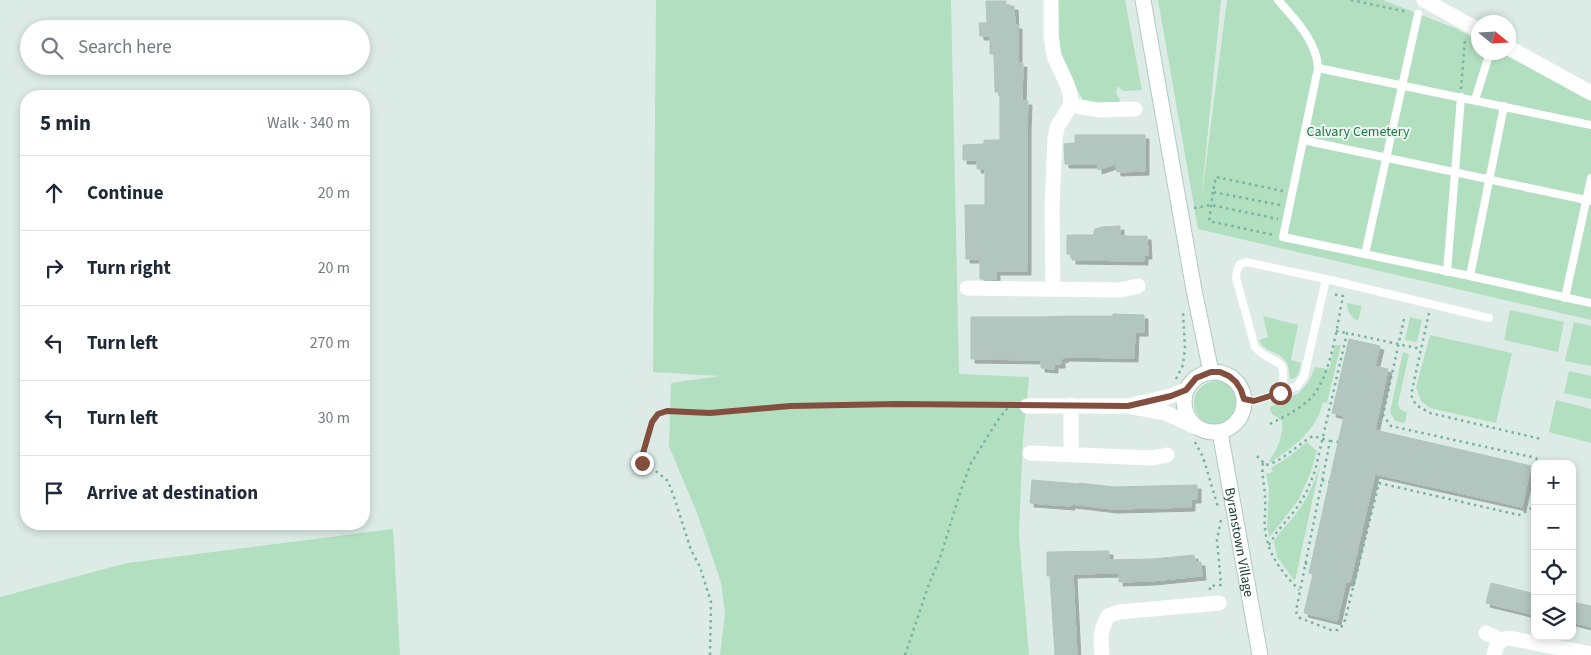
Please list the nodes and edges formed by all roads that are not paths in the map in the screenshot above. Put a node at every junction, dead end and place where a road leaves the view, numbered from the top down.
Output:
1 (1051, 0) edge
2 (1143, 0) edge
3 (1278, 0) edge
4 (1423, 4) edge
5 (1471, 30) edge
6 (1516, 51) edge
7 (1488, 60) edge
8 (1318, 68) junction
9 (1401, 85) junction
10 (1591, 93) edge
11 (1460, 97) junction
12 (1475, 100) junction
13 (1071, 105) junction
14 (1504, 106) junction
15 (1135, 109) dead end
16 (1591, 125) edge
17 (1303, 140) junction
18 (1386, 158) junction
19 (1454, 172) junction
20 (1591, 178) edge
21 (1488, 180) junction
22 (1588, 201) edge
23 (1365, 254) junction
24 (1447, 272) junction
25 (1470, 276) junction
26 (1326, 279) junction
27 (1138, 286) dead end
28 (967, 288) dead end
29 (1053, 288) junction
30 (1565, 298) junction
31 (1591, 304) edge
32 (1489, 318) dead end
33 (1211, 372) junction
34 (1180, 385) junction
35 (1280, 393) junction
36 (1244, 399) junction
37 (1071, 405) junction
38 (1027, 406) road end
39 (1128, 406) junction
40 (1194, 432) junction
41 (1220, 432) junction
42 (1030, 453) dead end
43 (1071, 454) junction
44 (1167, 455) dead end
45 (1215, 604) road end
46 (1486, 633) dead end
47 (1501, 640) junction
48 (1591, 654) edge
49 (1102, 655) edge
50 (1260, 655) edge
51 (1494, 655) edge

1 - 13 street
2 - 33 street
3 - 8 lane
4 - 5 street
4 - 9 lane
6 - 10 street
7 - 12 lane
8 - 9 lane
8 - 17 lane
9 - 11 lane
9 - 18 lane
11 - 12 lane
11 - 19 lane
12 - 14 lane
13 - 15 street
13 - 29 street
14 - 16 lane
14 - 21 lane
17 - 18 lane
17 - 23 lane
18 - 19 lane
18 - 23 lane
19 - 21 lane
19 - 24 lane
20 - 22 lane
21 - 22 lane
21 - 25 lane
22 - 30 lane
23 - 24 lane
24 - 25 lane
25 - 30 lane
26 - 32 lane
26 - 35 lane
26 - 35 lane
27 - 29 street
28 - 29 street
30 - 31 lane
33 - 34 street
33 - 36 street
34 - 39 street
34 - 40 street
35 - 36 lane
36 - 41 street
37 - 38 street
37 - 39 street
37 - 43 street
39 - 40 street
40 - 41 street
41 - 50 street, Byranstown Village
42 - 43 street
43 - 44 street
45 - 49 street
46 - 47 street
47 - 48 street
47 - 51 street

